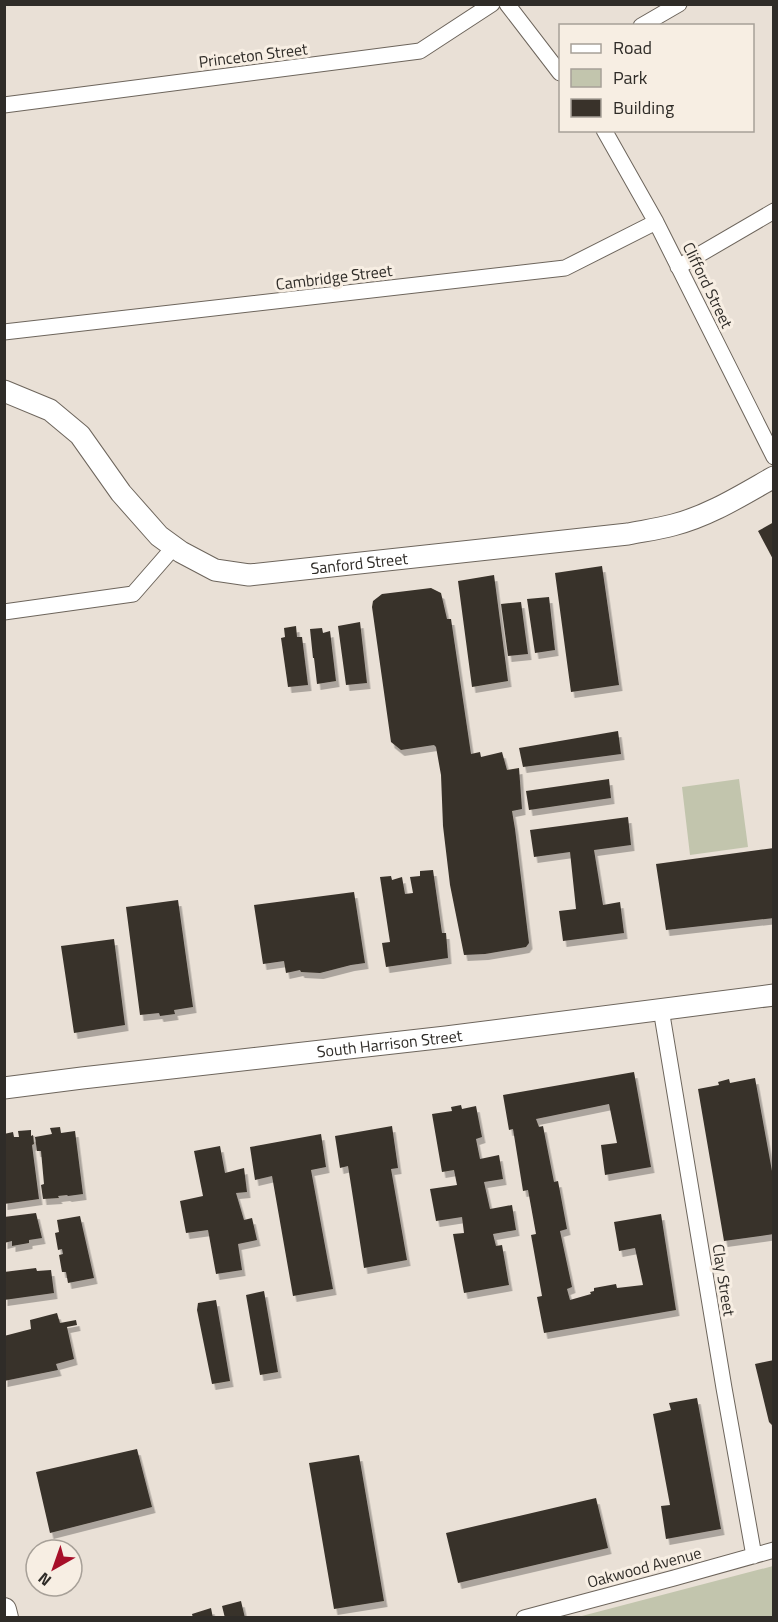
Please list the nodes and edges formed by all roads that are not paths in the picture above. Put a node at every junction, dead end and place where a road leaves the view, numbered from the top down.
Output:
1 (492, 4) edge
2 (507, 4) edge
3 (679, 4) edge
4 (644, 24) edge
5 (559, 71) edge
6 (4, 105) edge
7 (605, 132) edge
8 (774, 211) edge
9 (656, 222) junction
10 (678, 267) junction
11 (4, 332) edge
12 (4, 391) edge
13 (774, 457) edge
14 (774, 477) edge
15 (174, 547) junction
16 (4, 612) edge
17 (774, 995) edge
18 (661, 1009) junction
19 (4, 1088) edge
20 (774, 1550) edge
21 (754, 1556) junction
22 (4, 1610) edge
23 (6, 1617) edge
24 (524, 1617) edge

1 - 6 street, Princeton Street
2 - 5 street
3 - 4 street
7 - 9 street, Clifford Street
8 - 10 street
9 - 10 street, Clifford Street
9 - 11 street, Cambridge Street
10 - 13 street, Clifford Street
12 - 15 main road, Sanford Street
14 - 15 main road, Sanford Street
15 - 16 street
17 - 18 main road, South Harrison Street
18 - 19 main road, South Harrison Street
18 - 21 street, Clay Street
20 - 21 street, Oakwood Avenue
21 - 24 street, Oakwood Avenue
22 - 23 main road

